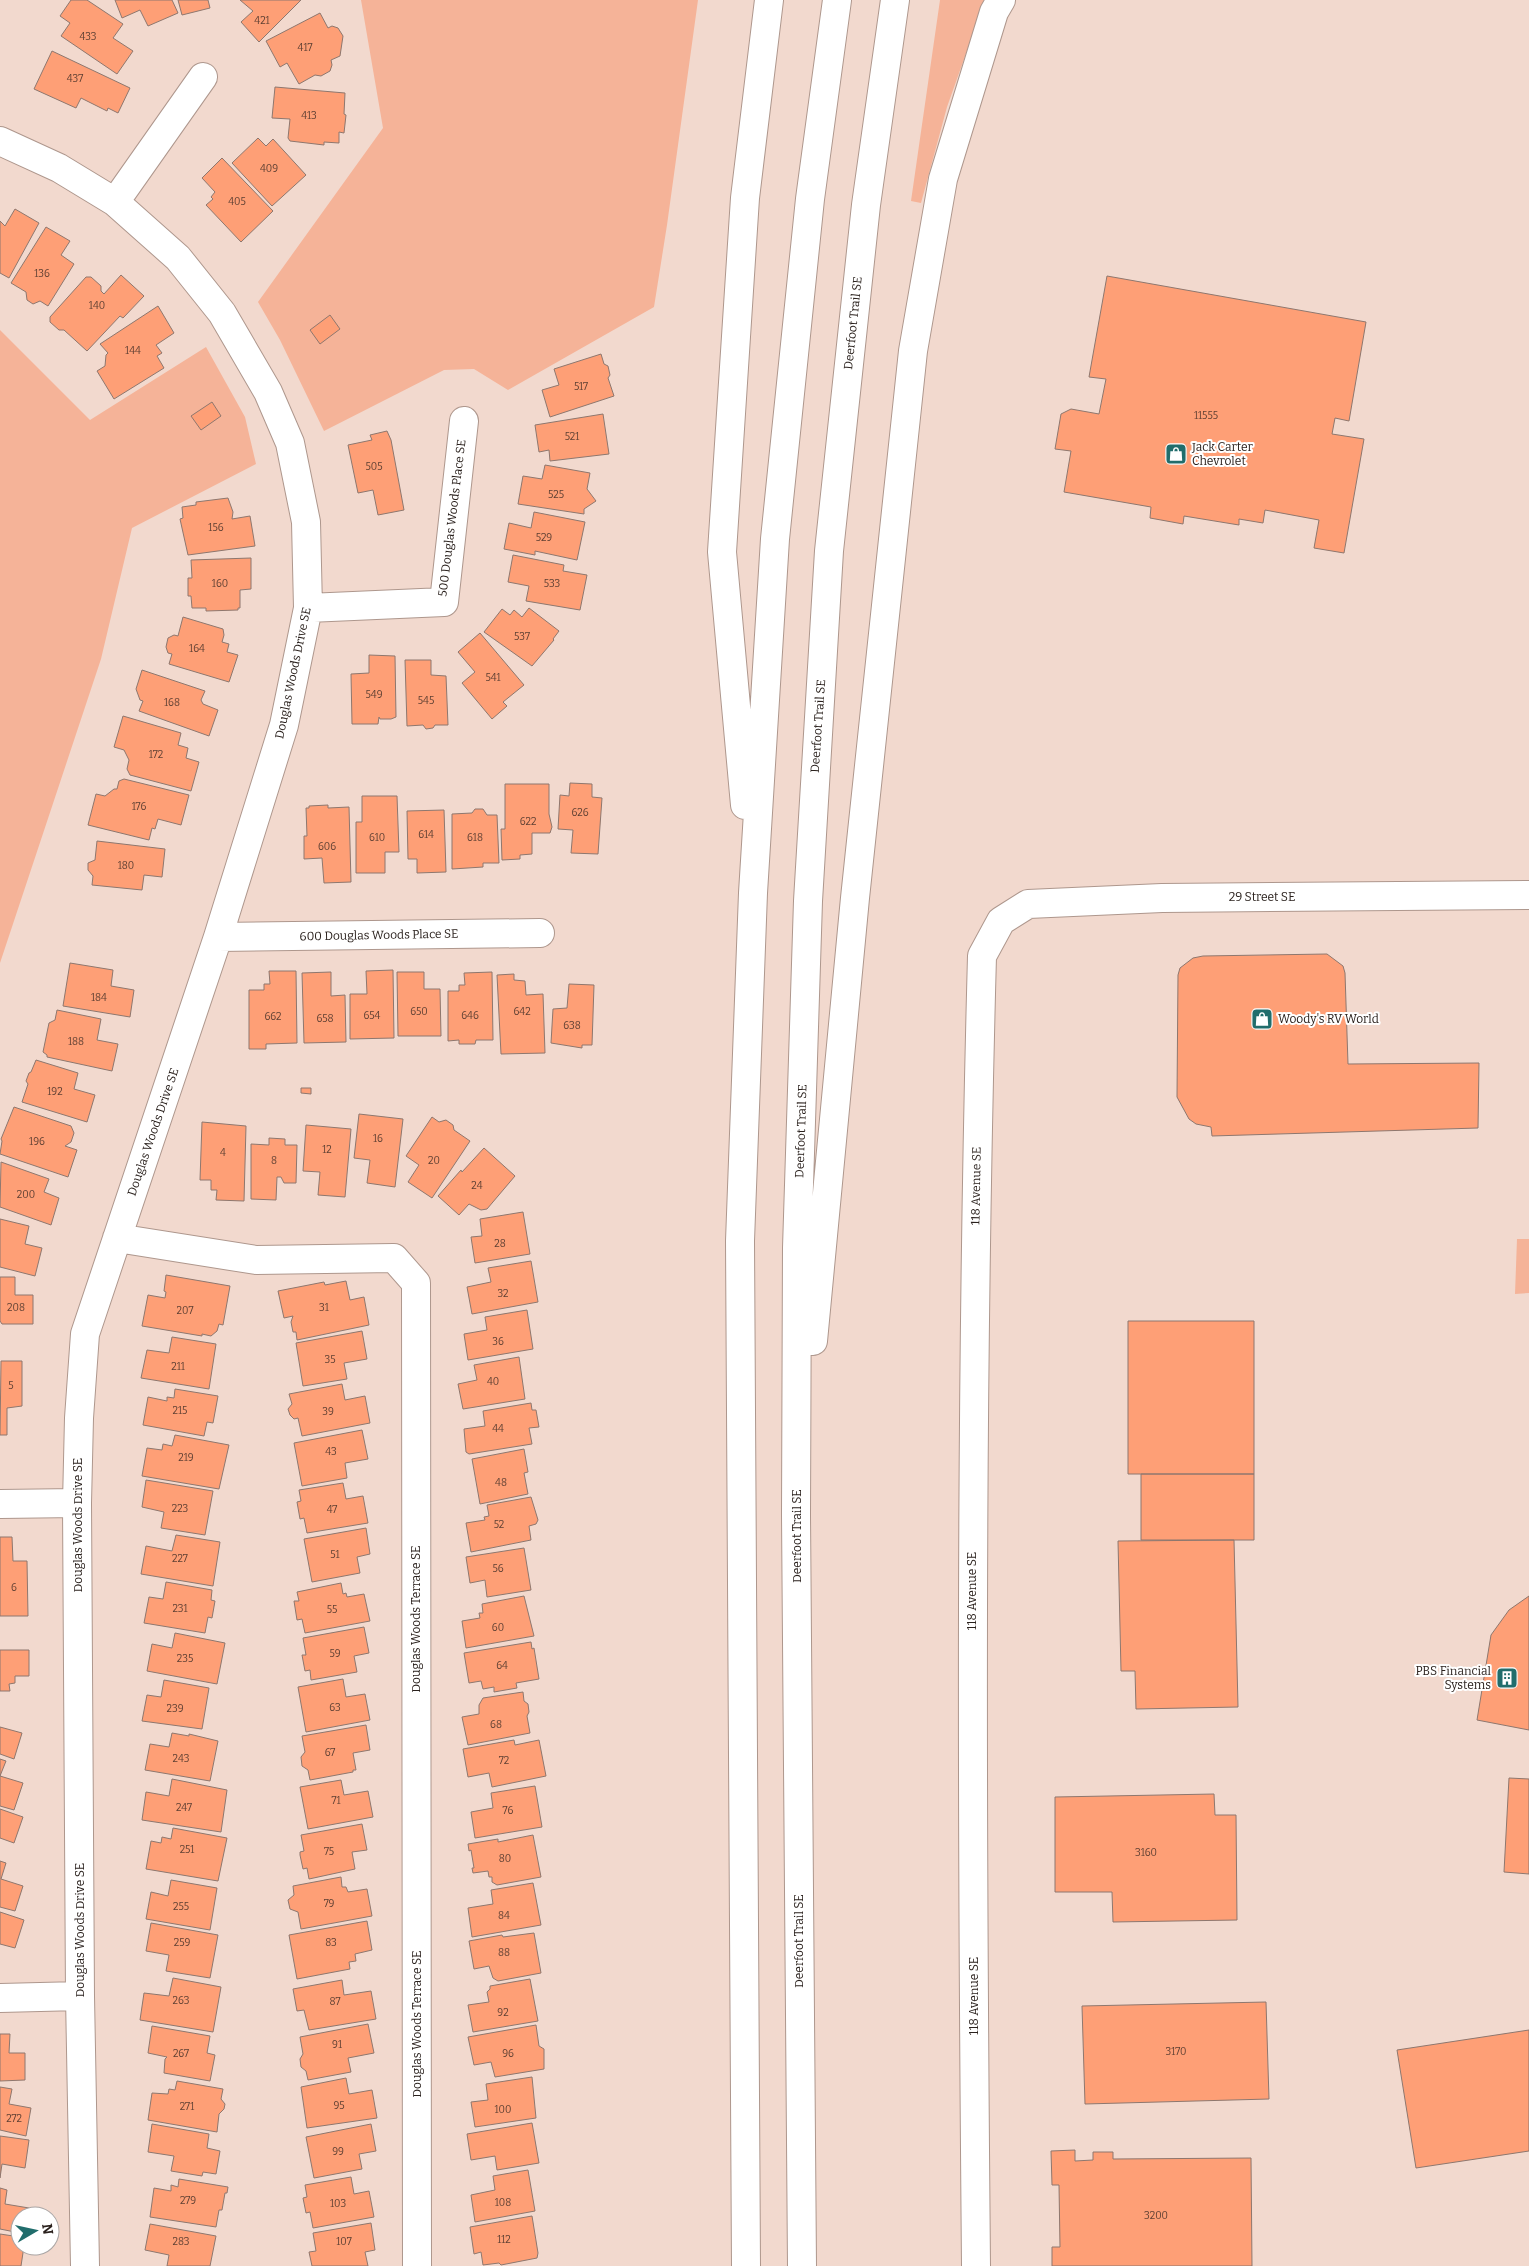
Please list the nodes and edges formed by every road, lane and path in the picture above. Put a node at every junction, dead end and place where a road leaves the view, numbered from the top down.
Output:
1 (769, 0) edge
2 (837, 0) edge
3 (895, 0) edge
4 (1001, 0) edge
5 (203, 77) dead end
6 (0, 141) edge
7 (115, 202) junction
8 (464, 421) dead end
9 (308, 608) junction
10 (753, 893) junction
11 (1529, 895) edge
12 (1001, 921) joint
13 (540, 933) dead end
14 (218, 937) junction
15 (117, 1238) junction
16 (77, 1503) junction
17 (0, 1504) edge
18 (796, 1515) junction
19 (80, 1996) junction
20 (0, 1998) edge
21 (85, 2266) edge
22 (417, 2266) edge
23 (746, 2266) edge
24 (802, 2266) edge
25 (976, 2266) edge

1 - 10 main road
2 - 10 main road
3 - 18 main road, Deerfoot Trail SE
4 - 18 main road
5 - 7 main road
6 - 7 main road, Douglas Woods Drive SE
7 - 9 main road, Douglas Woods Drive SE
8 - 9 main road, 500 Douglas Woods Place SE
9 - 14 main road, Douglas Woods Drive SE
10 - 23 main road
11 - 12 main road, 29 Street SE
12 - 25 main road, 118 Avenue SE
13 - 14 main road, 600 Douglas Woods Place SE
14 - 15 main road, Douglas Woods Drive SE
15 - 16 main road, Douglas Woods Drive SE
15 - 22 main road, Douglas Woods Terrace SE
16 - 17 main road
16 - 19 main road, Douglas Woods Drive SE
18 - 24 main road, Deerfoot Trail SE
19 - 20 main road
19 - 21 main road, Douglas Woods Drive SE

